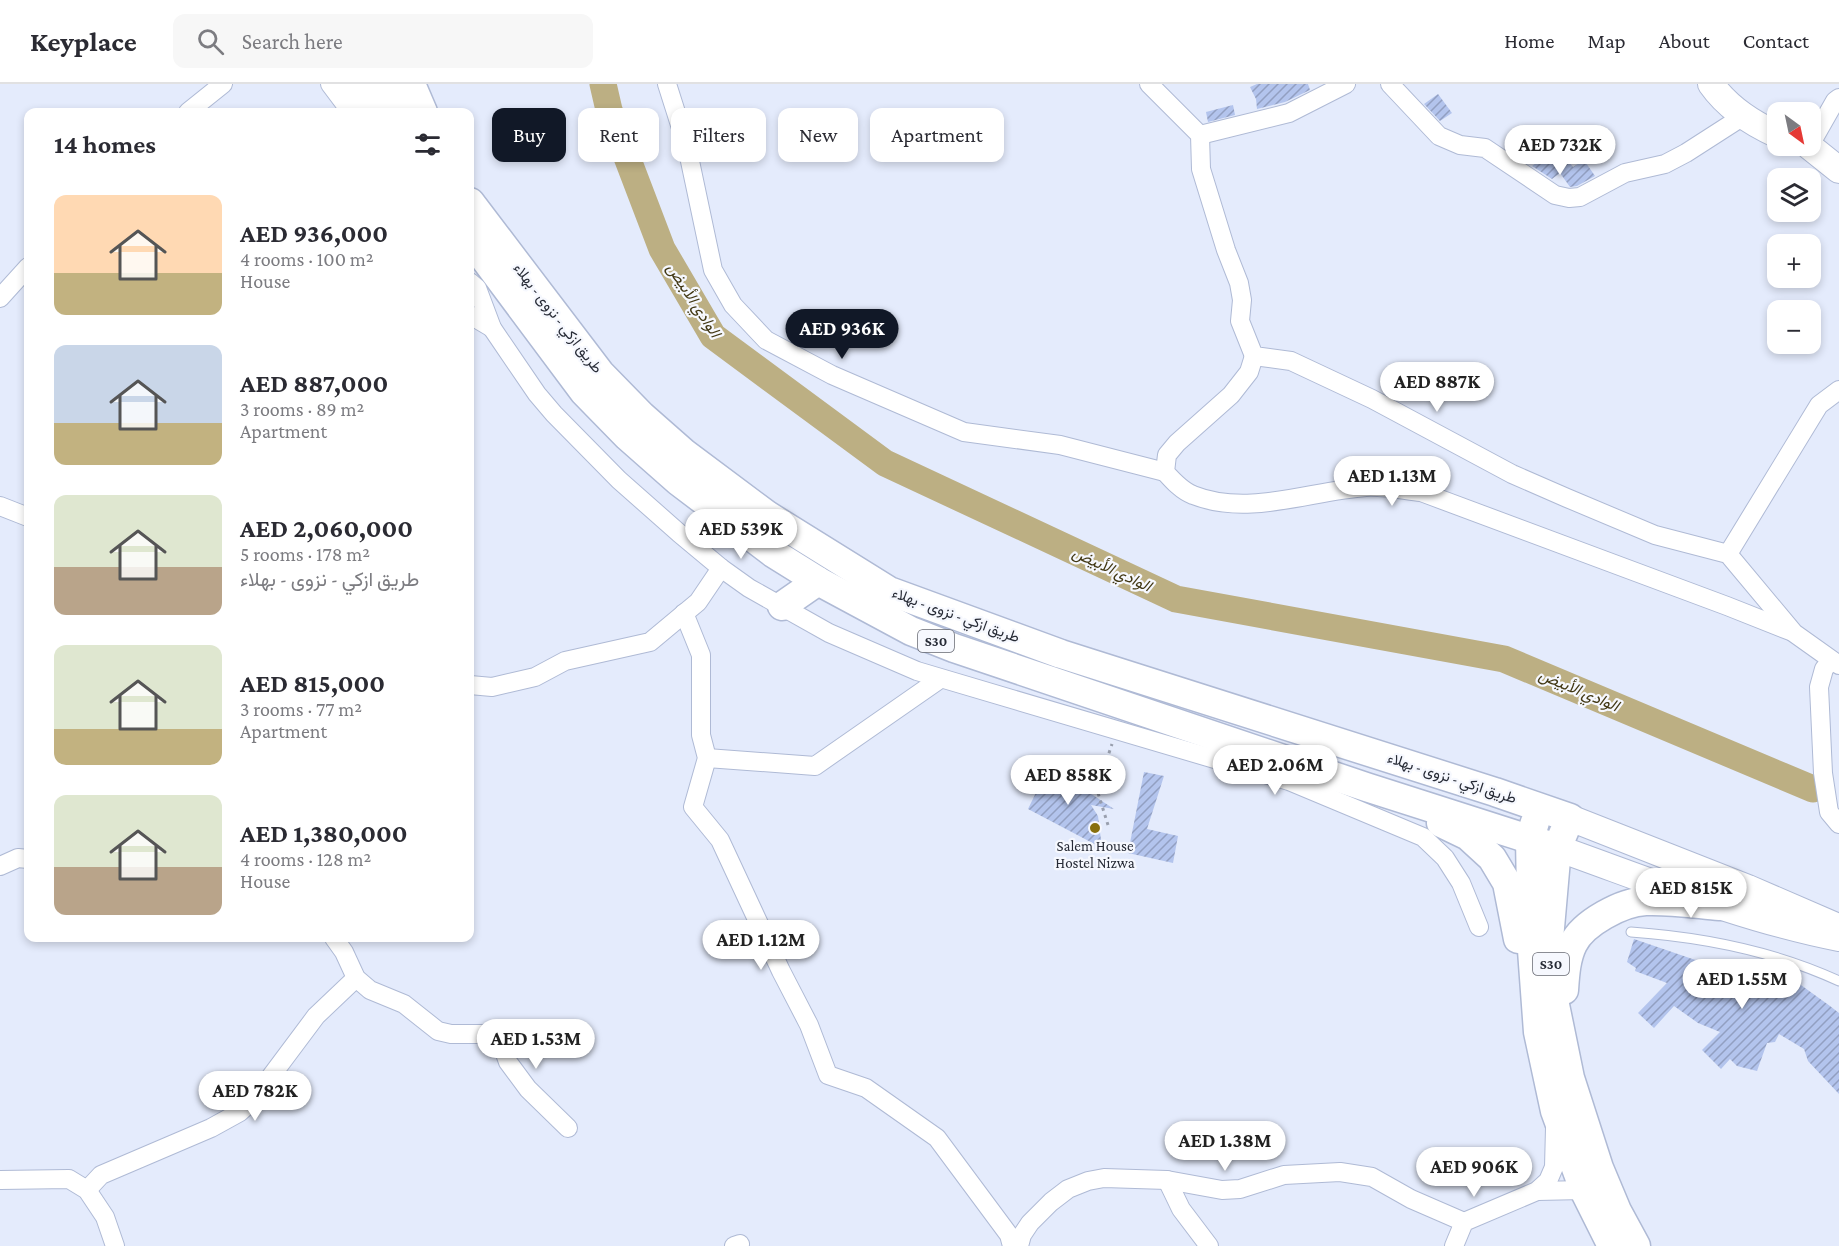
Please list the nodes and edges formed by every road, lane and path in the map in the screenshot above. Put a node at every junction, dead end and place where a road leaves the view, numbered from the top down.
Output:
1 (223, 84) edge
2 (330, 84) edge
3 (354, 84) edge
4 (383, 84) edge
5 (411, 84) edge
6 (667, 84) edge
7 (1149, 84) edge
8 (1346, 84) edge
9 (1390, 84) edge
10 (1711, 84) edge
11 (1839, 98) edge
12 (193, 108) edge
13 (348, 108) edge
14 (372, 108) edge
15 (401, 108) edge
16 (421, 108) edge
17 (1742, 117) junction
18 (1821, 126) edge
19 (1767, 130) edge
20 (1200, 135) junction
21 (1821, 155) edge
22 (1839, 170) edge
23 (474, 216) edge
24 (474, 217) edge
25 (24, 271) edge
26 (474, 285) edge
27 (0, 298) edge
28 (474, 317) edge
29 (492, 328) junction
30 (1254, 356) junction
31 (1839, 390) edge
32 (1166, 472) junction
33 (0, 506) edge
34 (24, 515) edge
35 (1728, 555) junction
36 (721, 568) junction
37 (818, 581) junction
38 (782, 606) junction
39 (684, 613) junction
40 (1794, 633) junction
41 (1835, 662) edge
42 (940, 679) junction
43 (474, 685) edge
44 (1117, 730) junction
45 (707, 758) junction
46 (1366, 787) junction
47 (1539, 807) junction
48 (1570, 818) junction
49 (1839, 824) edge
50 (1108, 825) dead end
51 (1530, 838) junction
52 (1557, 848) junction
53 (24, 859) edge
54 (0, 866) edge
55 (1720, 906) junction
56 (1479, 927) dead end
57 (1839, 927) edge
58 (1630, 932) dead end
59 (1839, 938) edge
60 (337, 942) edge
61 (356, 978) junction
62 (1839, 981) edge
63 (1538, 1032) junction
64 (1570, 1078) junction
65 (1555, 1111) junction
66 (568, 1128) dead end
67 (0, 1180) edge
68 (1167, 1180) junction
69 (87, 1190) junction
70 (1584, 1190) junction
71 (1537, 1191) junction
72 (1464, 1222) junction
73 (115, 1246) edge
74 (1012, 1246) edge
75 (1019, 1246) edge
76 (1209, 1246) edge
77 (1454, 1246) edge
78 (1612, 1246) edge
79 (1636, 1246) edge

1 - 12 street
2 - 13 street
3 - 14 main road
4 - 15 main road
5 - 16 main road
6 - 32 street
7 - 20 street
8 - 20 street
9 - 17 street
10 - 17 street
11 - 18 street
17 - 19 street
20 - 30 street
21 - 22 street
23 - 47 main road, طريق ازكي - نزوى - بهلاء / S30
24 - 37 main road, طريق ازكي - نزوى - بهلاء / S30
25 - 27 street
26 - 29 street
28 - 29 street
29 - 36 street
30 - 32 street
30 - 35 street
31 - 35 street
32 - 40 street
33 - 34 street
35 - 40 street
36 - 38 street
36 - 39 street
37 - 38 main road
37 - 46 main road, طريق ازكي - نزوى - بهلاء / S30
38 - 42 street
39 - 43 street
39 - 45 street
40 - 41 street
41 - 49 street
42 - 44 street
42 - 45 street
44 - 50 path
44 - 56 street
45 - 74 street
46 - 51 main road, طريق ازكي - نزوى - بهلاء / S30
46 - 63 main road
47 - 48 main road, طريق ازكي - نزوى - بهلاء / S30
47 - 51 main road, S30
48 - 52 main road, S30
48 - 57 street
51 - 52 main road, طريق ازكي - نزوى - بهلاء / S30
51 - 63 main road, S30
52 - 55 street
52 - 64 main road, S30
53 - 54 street
55 - 59 street
55 - 64 main road
58 - 62 lane
60 - 61 street
61 - 66 street
61 - 69 street
63 - 65 main road, S30
64 - 79 main road, S30
65 - 70 main road, S30
65 - 71 street
67 - 69 street
68 - 72 street
68 - 75 street
68 - 76 street
69 - 73 street
70 - 71 street
70 - 78 main road, S30
71 - 72 street
72 - 77 street

